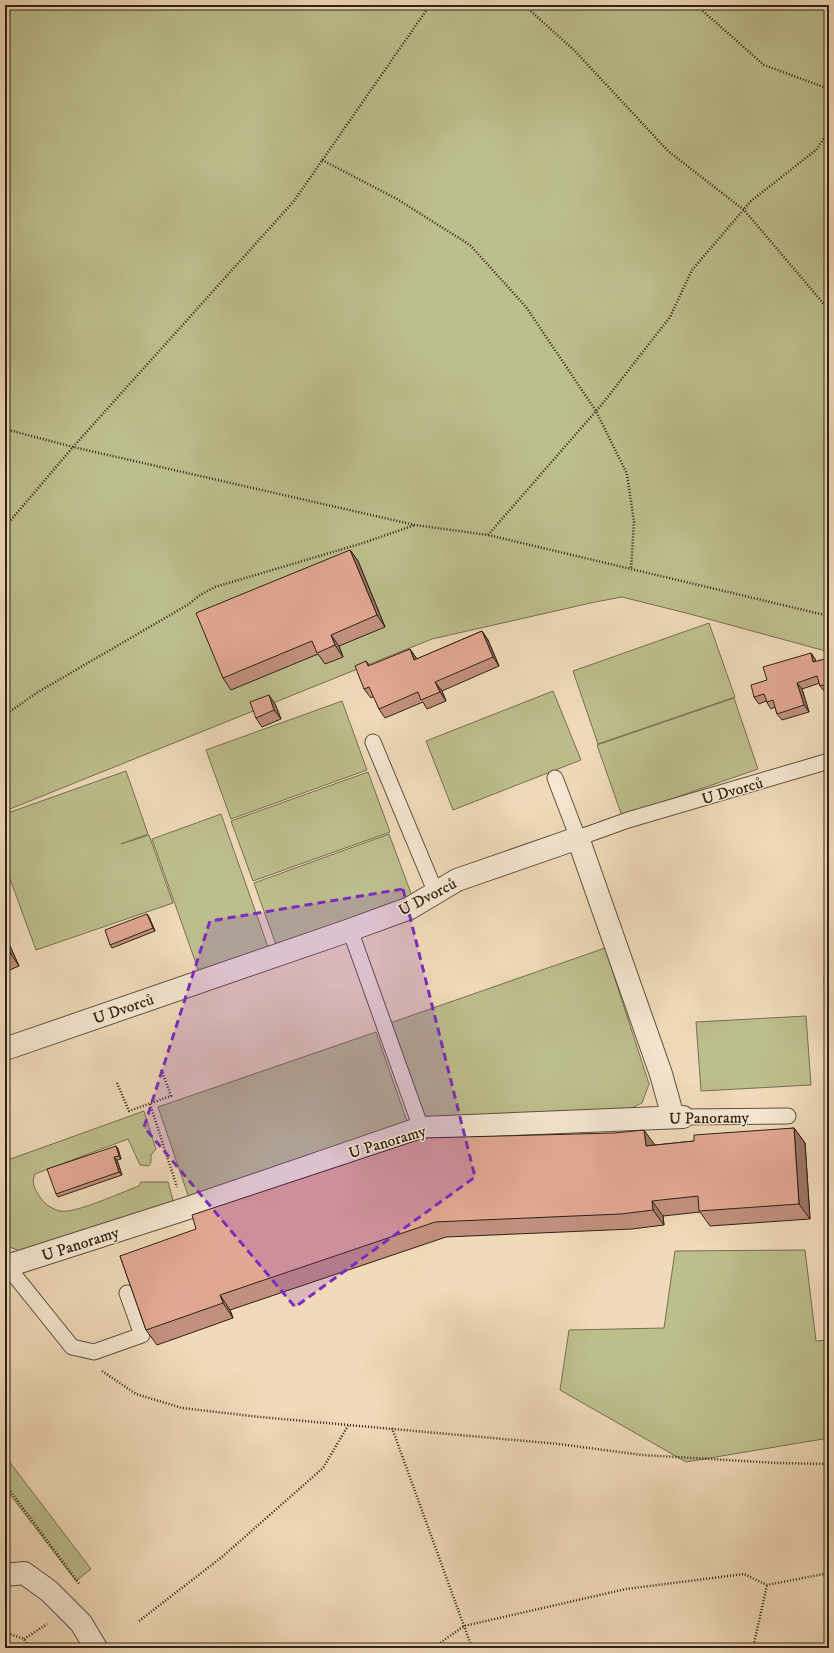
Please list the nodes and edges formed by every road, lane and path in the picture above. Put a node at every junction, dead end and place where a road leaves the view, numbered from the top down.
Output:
1 (430, 5) edge
2 (524, 5) edge
3 (696, 5) edge
4 (829, 90) edge
5 (829, 131) edge
6 (322, 160) junction
7 (744, 210) junction
8 (829, 310) edge
9 (596, 411) junction
10 (5, 429) edge
11 (73, 447) junction
12 (415, 525) junction
13 (5, 527) edge
14 (488, 535) junction
15 (631, 569) junction
16 (829, 616) edge
17 (5, 715) edge
18 (372, 742) dead end
19 (829, 761) edge
20 (555, 778) dead end
21 (578, 838) junction
22 (436, 892) junction
23 (350, 930) junction
24 (5, 1049) edge
25 (161, 1068) dead end
26 (118, 1083) dead end
27 (150, 1104) junction
28 (788, 1116) dead end
29 (678, 1117) junction
30 (421, 1128) junction
31 (177, 1186) dead end
32 (6, 1265) edge
33 (127, 1293) edge
34 (94, 1352) junction
35 (349, 1424) junction
36 (392, 1428) junction
37 (829, 1464) edge
38 (5, 1484) edge
39 (829, 1573) edge
40 (5, 1575) edge
41 (767, 1585) junction
42 (67, 1610) junction
43 (139, 1621) dead end
44 (464, 1626) junction
45 (5, 1632) edge
46 (29, 1648) edge
47 (96, 1648) edge
48 (433, 1648) edge
49 (472, 1648) edge
50 (753, 1648) edge

1 - 6 path
2 - 7 path
3 - 4 path
5 - 7 path
6 - 9 path
6 - 11 path
7 - 8 path
7 - 9 path
9 - 14 path
9 - 15 path
10 - 11 path
11 - 12 path
11 - 13 path
12 - 14 path
12 - 17 path
14 - 15 path
15 - 16 path
18 - 22 lane
19 - 21 lane, U Dvorců
20 - 21 lane
21 - 22 street, U Dvorců
21 - 29 street
22 - 23 street, U Dvorců
23 - 24 street, U Dvorců
23 - 30 lane
25 - 27 path
26 - 27 path
27 - 31 path
28 - 29 lane, U Panoramy
29 - 30 street, U Panoramy
30 - 32 street, U Panoramy
32 - 34 lane
33 - 34 lane
34 - 35 path
35 - 36 path
35 - 43 path
36 - 37 path
36 - 44 path
38 - 42 path
39 - 41 path
40 - 42 street
41 - 44 path
41 - 50 path
42 - 47 street
44 - 48 path
44 - 49 path
45 - 46 path

